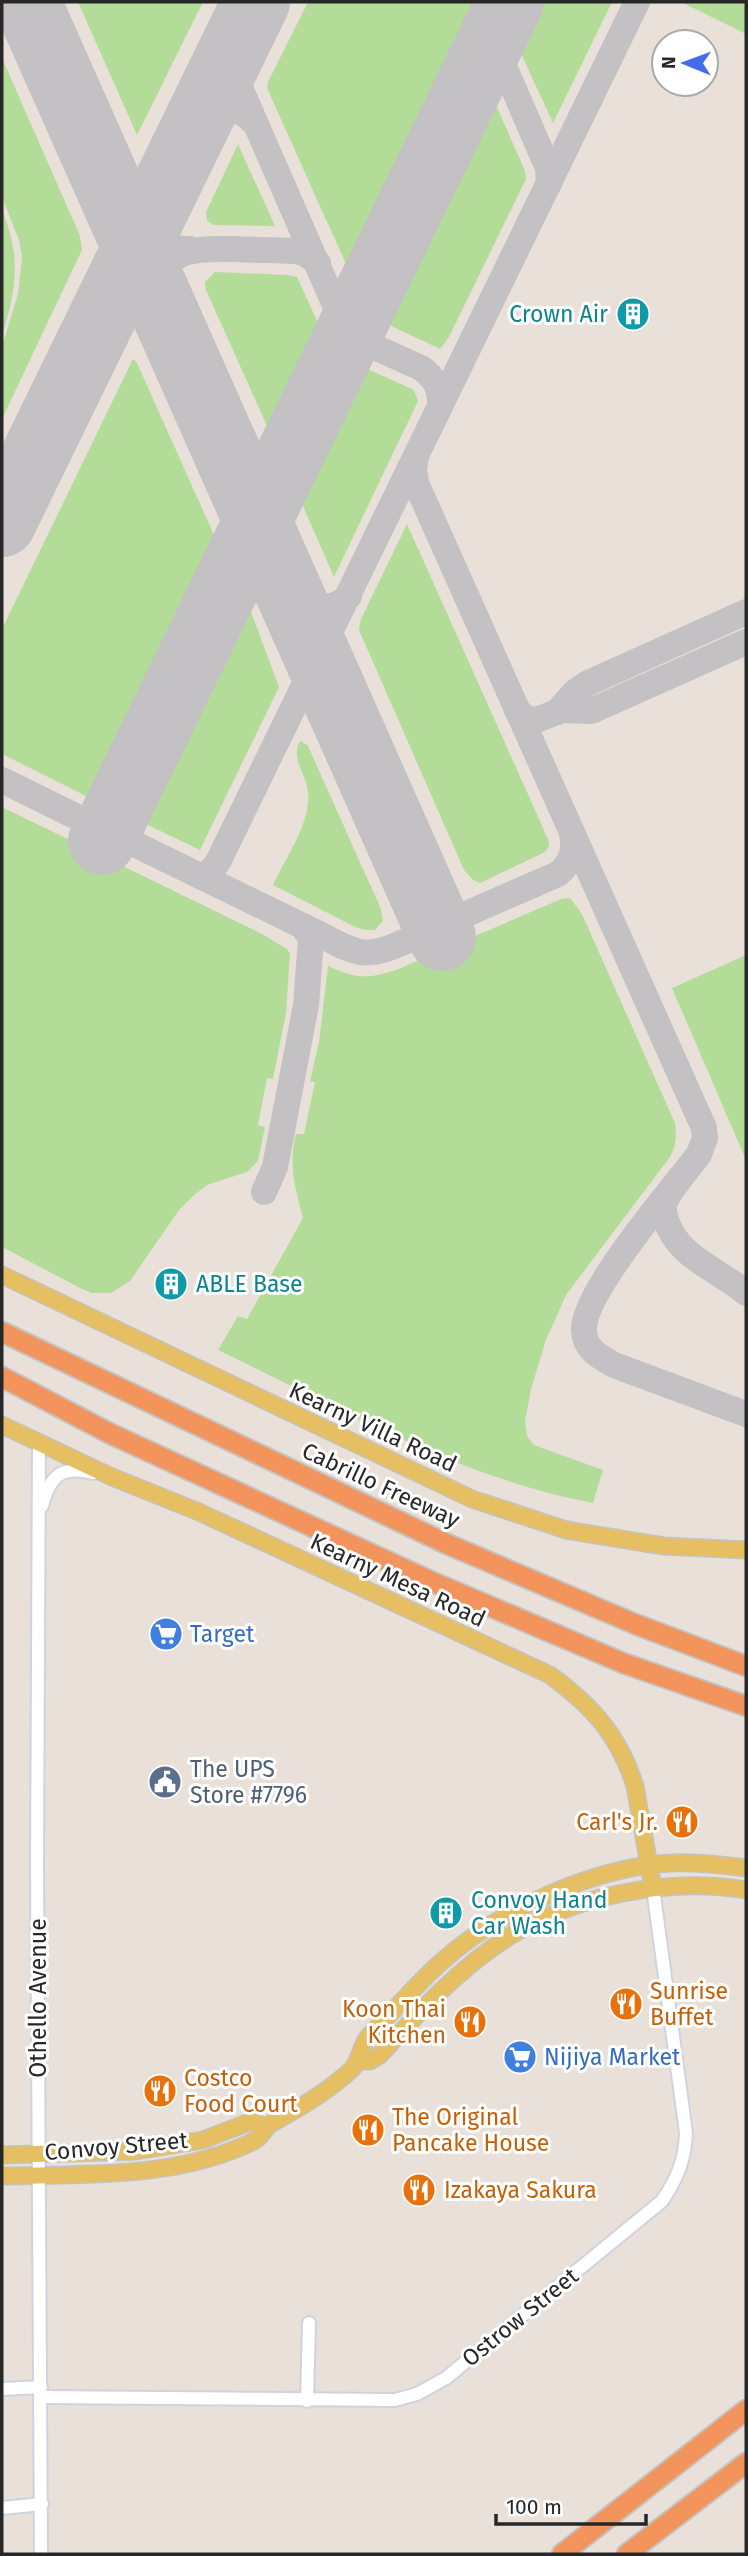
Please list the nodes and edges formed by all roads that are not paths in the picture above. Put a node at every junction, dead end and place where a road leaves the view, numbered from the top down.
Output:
1 (2, 1275) edge
2 (2, 1332) edge
3 (2, 1377) edge
4 (2, 1425) edge
5 (39, 1443) junction
6 (112, 1477) junction
7 (37, 1531) junction
8 (746, 1550) edge
9 (746, 1666) edge
10 (746, 1706) edge
11 (649, 1867) junction
12 (746, 1868) edge
13 (653, 1888) junction
14 (746, 1890) edge
15 (359, 2061) junction
16 (265, 2127) junction
17 (228, 2129) junction
18 (38, 2153) junction
19 (2, 2155) edge
20 (158, 2168) junction
21 (39, 2175) junction
22 (2, 2176) edge
23 (309, 2323) dead end
24 (2, 2389) edge
25 (41, 2392) junction
26 (307, 2401) junction
27 (746, 2410) edge
28 (746, 2463) edge
29 (42, 2504) junction
30 (2, 2508) edge
31 (41, 2554) edge
32 (562, 2554) edge
33 (627, 2554) edge

1 - 8 main road, Kearny Villa Road
2 - 9 highway, Cabrillo Freeway
3 - 10 highway
4 - 5 main road, Kearny Mesa Road
5 - 6 main road, Kearny Mesa Road
5 - 7 street, Othello Avenue
6 - 7 street
6 - 11 main road, Kearny Mesa Road
7 - 18 street, Othello Avenue
11 - 12 main road, Convoy Street
11 - 13 main road, Kearny Mesa Road
11 - 15 main road, Convoy Street
13 - 14 main road, Convoy Street
13 - 15 main road, Convoy Street
13 - 26 street, Ostrow Street
15 - 16 main road, Convoy Street
16 - 17 main road, Convoy Street
16 - 20 main road, Convoy Street
17 - 18 main road, Convoy Street
17 - 20 main road
18 - 19 main road, Convoy Street
18 - 21 street, Othello Avenue
20 - 21 main road, Convoy Street
21 - 22 main road, Convoy Street
21 - 25 street, Othello Avenue
23 - 26 street
24 - 25 street, Ostrow Street
25 - 26 street, Ostrow Street
25 - 29 street, Othello Avenue
27 - 32 highway
28 - 33 highway
29 - 30 street
29 - 31 street, Othello Avenue

